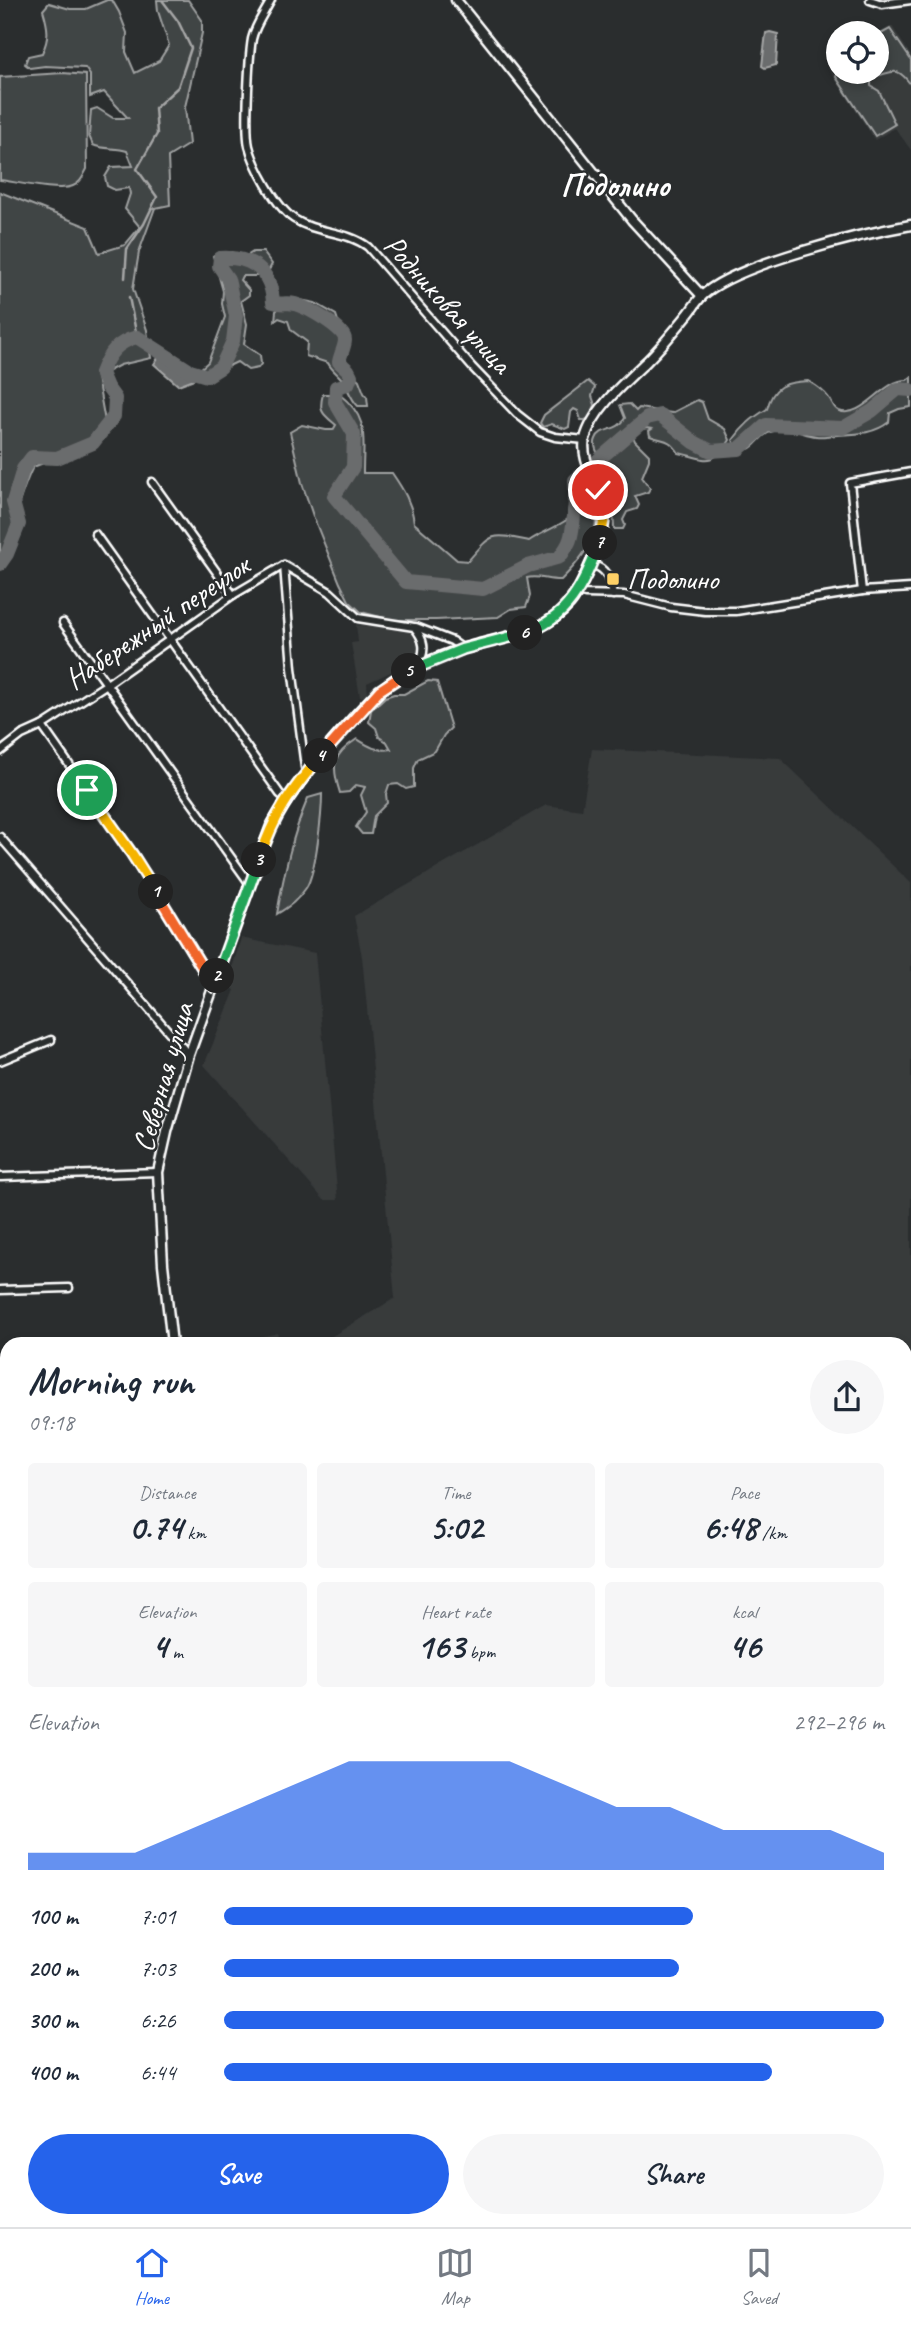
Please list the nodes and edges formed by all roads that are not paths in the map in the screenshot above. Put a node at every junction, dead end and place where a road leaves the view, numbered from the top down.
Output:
1 (271, 0) edge
2 (456, 0) edge
3 (870, 0) edge
4 (911, 0) edge
5 (911, 225) edge
6 (702, 296) junction
7 (585, 440) junction
8 (911, 472) edge
9 (152, 482) dead end
10 (95, 534) dead end
11 (591, 564) junction
12 (284, 565) junction
13 (911, 588) edge
14 (862, 591) junction
15 (577, 592) junction
16 (233, 595) junction
17 (614, 595) junction
18 (63, 623) dead end
19 (414, 627) junction
20 (170, 639) junction
21 (463, 649) junction
22 (417, 666) junction
23 (107, 684) junction
24 (42, 726) junction
25 (0, 752) edge
26 (307, 772) junction
27 (286, 799) junction
28 (0, 837) edge
29 (250, 884) junction
30 (214, 987) junction
31 (51, 1040) dead end
32 (189, 1055) junction
33 (0, 1061) edge
34 (158, 1172) junction
35 (0, 1177) edge
36 (69, 1288) dead end
37 (0, 1290) edge
38 (171, 1337) edge

1 - 7 street, Родниковая улица
2 - 6 street
3 - 4 street
5 - 6 street
6 - 7 street
7 - 11 street, Северная улица
8 - 14 street
9 - 16 street
10 - 20 street
11 - 15 street, Северная улица
11 - 17 street
12 - 16 street, Набережный переулок
12 - 19 street, Набережный переулок
12 - 26 street
13 - 14 street
14 - 17 street
15 - 17 street
15 - 21 street, Северная улица
16 - 20 street, Набережный переулок
18 - 23 street
19 - 21 street, Набережный переулок
19 - 22 street
20 - 23 street, Набережный переулок
20 - 27 street
21 - 22 street, Северная улица
22 - 26 street, Северная улица
23 - 24 street, Набережный переулок
23 - 29 street
24 - 25 street, Набережный переулок
24 - 30 street
26 - 27 street, Северная улица
27 - 29 street, Северная улица
28 - 32 street
29 - 30 street, Северная улица
30 - 32 street, Северная улица
31 - 33 street
32 - 34 street, Северная улица
34 - 35 street
34 - 38 street, Северная улица
36 - 37 street

